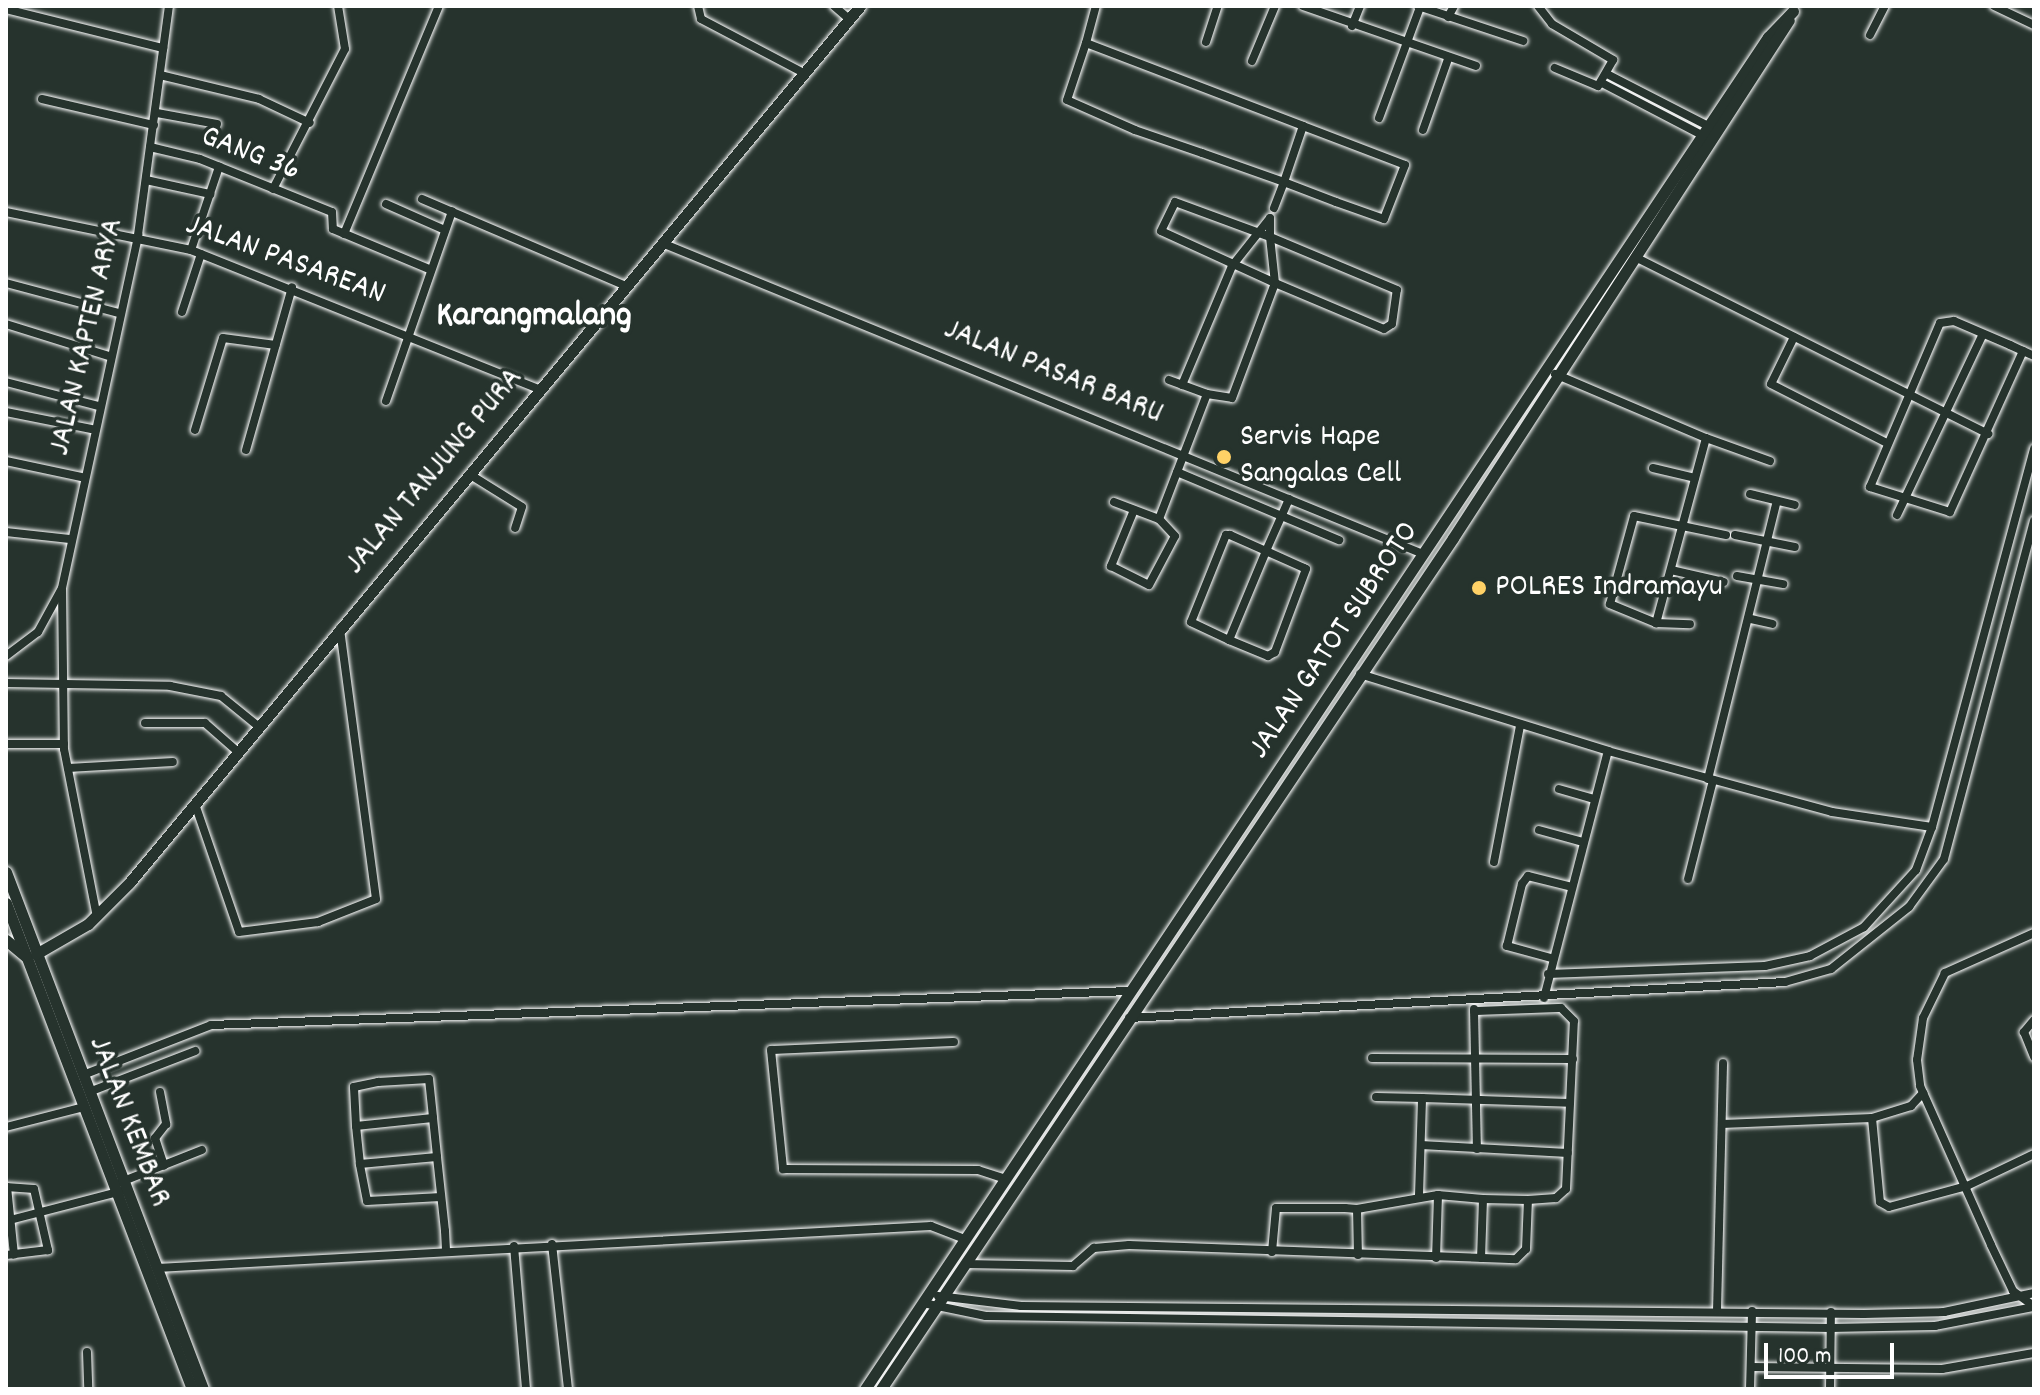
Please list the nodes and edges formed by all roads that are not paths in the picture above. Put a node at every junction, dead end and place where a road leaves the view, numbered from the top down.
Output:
1 (169, 6) edge
2 (338, 6) edge
3 (439, 6) edge
4 (698, 6) edge
5 (834, 6) edge
6 (860, 6) edge
7 (1096, 6) edge
8 (1218, 6) edge
9 (1275, 6) edge
10 (1303, 6) edge
11 (1360, 6) edge
12 (1419, 6) edge
13 (1454, 6) edge
14 (1538, 6) edge
15 (1885, 6) edge
16 (1994, 6) edge
17 (1794, 8) edge
18 (6, 9) edge
19 (1448, 17) junction
20 (848, 18) junction
21 (2034, 25) edge
22 (1352, 26) junction
23 (1870, 35) dead end
24 (1523, 41) dead end
25 (1206, 42) dead end
26 (1086, 43) junction
27 (1406, 46) junction
28 (163, 48) junction
29 (1448, 59) junction
30 (1252, 61) dead end
31 (1476, 66) dead end
32 (1555, 68) dead end
33 (804, 73) junction
34 (160, 75) junction
35 (1604, 79) junction
36 (42, 99) dead end
37 (157, 113) junction
38 (1379, 118) dead end
39 (310, 123) junction
40 (217, 124) dead end
41 (154, 125) junction
42 (1303, 126) junction
43 (1423, 130) dead end
44 (1705, 131) junction
45 (150, 147) junction
46 (219, 167) junction
47 (146, 180) junction
48 (1284, 182) junction
49 (273, 189) junction
50 (210, 194) junction
51 (422, 199) dead end
52 (386, 204) dead end
53 (1274, 208) dead end
54 (452, 211) junction
55 (6, 212) edge
56 (445, 230) junction
57 (1257, 232) junction
58 (344, 234) junction
59 (138, 235) junction
60 (1270, 237) junction
61 (662, 243) junction
62 (191, 250) junction
63 (201, 254) junction
64 (1637, 258) junction
65 (1232, 266) junction
66 (429, 269) junction
67 (6, 283) edge
68 (1275, 283) junction
69 (626, 286) junction
70 (292, 287) junction
71 (182, 312) dead end
72 (119, 313) junction
73 (6, 324) edge
74 (405, 331) junction
75 (1983, 334) junction
76 (1794, 337) junction
77 (276, 345) junction
78 (2023, 351) junction
79 (109, 356) junction
80 (2034, 356) edge
81 (1547, 370) junction
82 (1559, 376) junction
83 (1169, 380) dead end
84 (6, 382) edge
85 (1182, 385) junction
86 (538, 389) junction
87 (1207, 394) junction
88 (1907, 394) junction
89 (386, 401) dead end
90 (98, 406) junction
91 (6, 412) edge
92 (1946, 414) junction
93 (91, 429) junction
94 (195, 430) dead end
95 (1988, 434) junction
96 (1706, 438) junction
97 (1887, 443) junction
98 (2034, 449) edge
99 (246, 450) dead end
100 (1185, 453) junction
101 (6, 461) edge
102 (1770, 461) dead end
103 (1653, 468) dead end
104 (1177, 472) junction
105 (469, 474) junction
106 (81, 477) junction
107 (1695, 478) junction
108 (1750, 494) dead end
109 (1289, 499) junction
110 (1777, 501) junction
111 (1904, 501) junction
112 (1114, 502) dead end
113 (1795, 505) dead end
114 (1134, 510) junction
115 (1897, 515) dead end
116 (1280, 516) junction
117 (1159, 519) junction
118 (2034, 521) edge
119 (1681, 523) junction
120 (515, 528) dead end
121 (6, 532) edge
122 (70, 539) junction
123 (1339, 540) dead end
124 (1768, 542) junction
125 (1795, 547) dead end
126 (1266, 551) junction
127 (1423, 554) junction
128 (1671, 570) junction
129 (1737, 576) dead end
130 (1760, 580) junction
131 (1724, 582) dead end
132 (1783, 584) dead end
133 (62, 588) junction
134 (1751, 619) junction
135 (1656, 623) junction
136 (1690, 624) dead end
137 (1772, 624) dead end
138 (340, 628) junction
139 (1229, 640) junction
140 (6, 656) edge
141 (1359, 674) junction
142 (6, 683) edge
143 (65, 685) junction
144 (145, 723) dead end
145 (1520, 726) junction
146 (259, 727) junction
147 (6, 744) edge
148 (64, 744) junction
149 (1608, 751) junction
150 (238, 752) junction
151 (173, 762) dead end
152 (68, 768) junction
153 (1710, 780) junction
154 (1559, 789) dead end
155 (1593, 799) junction
156 (195, 804) junction
157 (1932, 827) junction
158 (1539, 830) dead end
159 (1583, 842) junction
160 (1494, 862) dead end
161 (6, 872) edge
162 (1688, 879) dead end
163 (1572, 887) junction
164 (7, 910) edge
165 (97, 917) junction
166 (2034, 933) edge
167 (6, 940) edge
168 (31, 955) junction
169 (1551, 958) junction
170 (1548, 976) junction
171 (1128, 995) junction
172 (1545, 996) junction
173 (1473, 1001) junction
174 (1474, 1011) junction
175 (1130, 1017) junction
176 (2034, 1020) edge
177 (954, 1042) dead end
178 (195, 1051) dead end
179 (2034, 1057) edge
180 (1372, 1058) dead end
181 (1573, 1059) junction
182 (1476, 1060) junction
183 (1723, 1063) dead end
184 (83, 1089) junction
185 (160, 1092) dead end
186 (1923, 1093) junction
187 (1376, 1097) dead end
188 (1422, 1098) junction
189 (1476, 1100) junction
190 (1569, 1103) junction
191 (433, 1118) junction
192 (1872, 1118) junction
193 (1722, 1124) junction
194 (356, 1126) junction
195 (6, 1127) edge
196 (1421, 1145) junction
197 (1477, 1149) junction
198 (202, 1150) dead end
199 (1568, 1153) junction
200 (2034, 1154) edge
201 (437, 1157) junction
202 (360, 1164) junction
203 (164, 1166) junction
204 (1005, 1179) junction
205 (122, 1185) junction
206 (1967, 1186) junction
207 (6, 1187) edge
208 (1419, 1195) junction
209 (1438, 1195) junction
210 (441, 1197) junction
211 (1483, 1199) junction
212 (1528, 1200) junction
213 (1357, 1209) junction
214 (41, 1212) junction
215 (10, 1220) junction
216 (965, 1239) junction
217 (552, 1244) junction
218 (514, 1246) junction
219 (446, 1249) junction
220 (1272, 1252) junction
221 (10, 1255) edge
222 (1358, 1255) junction
223 (1436, 1258) junction
224 (1481, 1258) junction
225 (965, 1264) junction
226 (165, 1266) junction
227 (2034, 1293) edge
228 (2015, 1296) junction
229 (926, 1298) junction
230 (943, 1298) junction
231 (2031, 1308) edge
232 (936, 1309) junction
233 (1660, 1310) junction
234 (1717, 1311) junction
235 (1752, 1311) junction
236 (1831, 1312) junction
237 (2034, 1318) edge
238 (1659, 1321) junction
239 (1751, 1323) junction
240 (1831, 1328) junction
241 (87, 1352) dead end
242 (2034, 1353) edge
243 (1751, 1367) junction
244 (1830, 1368) junction
245 (88, 1389) edge
246 (192, 1389) edge
247 (203, 1389) edge
248 (526, 1389) edge
249 (566, 1389) edge
250 (865, 1389) edge
251 (881, 1389) edge
252 (1750, 1389) edge
253 (1830, 1389) edge

1 - 28 street, JALAN KAPTEN ARYA
2 - 39 street
3 - 58 street
4 - 33 street
5 - 20 street
6 - 20 street, JALAN TANJUNG PURA
7 - 26 street
8 - 25 street
9 - 30 street
10 - 22 street
11 - 22 street
12 - 19 street
12 - 27 street
13 - 19 street
14 - 35 street
15 - 23 street
16 - 21 street
17 - 44 street, JALAN GATOT SUBROTO
17 - 64 street, JALAN GATOT SUBROTO
18 - 28 street
19 - 24 street
20 - 33 street, JALAN TANJUNG PURA
22 - 27 street
26 - 42 street
26 - 48 street
27 - 29 street
27 - 38 street
28 - 34 street, JALAN KAPTEN ARYA
29 - 31 street
29 - 43 street
32 - 35 street
33 - 61 street, JALAN TANJUNG PURA
34 - 37 street, JALAN KAPTEN ARYA
34 - 39 street
35 - 44 street
36 - 41 street
37 - 40 street
37 - 41 street, JALAN KAPTEN ARYA
39 - 49 street
41 - 45 street, JALAN KAPTEN ARYA
42 - 48 street
42 - 48 street
44 - 81 street, JALAN GATOT SUBROTO
45 - 46 street, GANG 36
45 - 47 street, JALAN KAPTEN ARYA
46 - 49 street, GANG 36
46 - 50 street
47 - 50 street
47 - 59 street, JALAN KAPTEN ARYA
48 - 53 street
49 - 58 street, GANG 36
50 - 62 street
51 - 54 street
52 - 56 street
54 - 56 street
54 - 69 street
55 - 59 street, JALAN PASAREAN
56 - 66 street
57 - 60 street
57 - 60 street
57 - 65 street
57 - 65 street
58 - 66 street
59 - 62 street, JALAN PASAREAN
59 - 72 street, JALAN KAPTEN ARYA
60 - 68 street
60 - 68 street
61 - 69 street, JALAN TANJUNG PURA
61 - 100 street, JALAN PASAR BARU
62 - 63 street, JALAN PASAREAN
63 - 70 street, JALAN PASAREAN
63 - 71 street
64 - 76 street
64 - 82 street, JALAN GATOT SUBROTO
65 - 68 street
65 - 85 street
66 - 74 street
67 - 72 street
68 - 87 street
69 - 86 street, JALAN TANJUNG PURA
70 - 74 street, JALAN PASAREAN
70 - 77 street
72 - 79 street, JALAN KAPTEN ARYA
73 - 79 street
74 - 86 street, JALAN PASAREAN
74 - 89 street
75 - 78 street
75 - 88 street
75 - 92 street
76 - 88 street
76 - 97 street
77 - 94 street
77 - 99 street
78 - 80 street
78 - 95 street
79 - 90 street, JALAN KAPTEN ARYA
81 - 82 street
81 - 127 street, JALAN GATOT SUBROTO
82 - 96 street
82 - 141 street, JALAN GATOT SUBROTO
83 - 85 street
84 - 90 street
85 - 87 street
86 - 105 street, JALAN TANJUNG PURA
87 - 100 street
88 - 92 street
88 - 97 street
90 - 93 street, JALAN KAPTEN ARYA
91 - 93 street
92 - 95 street
92 - 111 street
93 - 106 street, JALAN KAPTEN ARYA
95 - 111 street
96 - 102 street
96 - 107 street
97 - 111 street
98 - 157 street
100 - 104 street
100 - 109 street, JALAN PASAR BARU
101 - 106 street
103 - 107 street
104 - 116 street
104 - 117 street
105 - 120 street
105 - 138 street, JALAN TANJUNG PURA
106 - 122 street, JALAN KAPTEN ARYA
107 - 119 street
108 - 110 street
109 - 116 street
109 - 127 street, JALAN PASAR BARU
110 - 113 street
110 - 124 street
111 - 115 street
112 - 114 street
114 - 117 street
114 - 117 street
116 - 123 street
116 - 126 street
118 - 172 street
119 - 124 street
119 - 128 street
119 - 135 street
121 - 122 street
122 - 133 street, JALAN KAPTEN ARYA
124 - 125 street
124 - 130 street
126 - 139 street
126 - 139 street
126 - 139 street
127 - 171 street, JALAN GATOT SUBROTO
128 - 131 street
128 - 135 street
129 - 130 street
130 - 132 street
130 - 134 street
133 - 140 street, JALAN KAPTEN ARYA
133 - 143 street
134 - 137 street
134 - 153 street
135 - 136 street
138 - 146 street, JALAN TANJUNG PURA
138 - 156 street
141 - 145 street
141 - 175 street, JALAN GATOT SUBROTO
142 - 143 street
143 - 146 street
143 - 148 street
144 - 150 street
145 - 149 street
145 - 160 street
146 - 150 street, JALAN TANJUNG PURA
147 - 148 street
148 - 152 street
149 - 153 street
149 - 155 street
150 - 156 street, JALAN TANJUNG PURA
151 - 152 street
152 - 165 street
153 - 157 street
153 - 162 street
154 - 155 street
155 - 159 street
156 - 165 street, JALAN TANJUNG PURA
157 - 170 street
158 - 159 street
159 - 163 street
161 - 168 street, JALAN KEMBAR
163 - 169 street
163 - 169 street
164 - 168 street, JALAN KEMBAR
165 - 168 street, JALAN TANJUNG PURA
166 - 186 street
167 - 168 street
168 - 184 street, JALAN KEMBAR
169 - 170 street
170 - 172 street
171 - 184 street
171 - 204 street, JALAN GATOT SUBROTO
172 - 173 street
173 - 174 street
173 - 175 street
174 - 181 street
174 - 182 street
175 - 225 street, JALAN GATOT SUBROTO
176 - 179 street
177 - 204 street
178 - 184 street
180 - 182 street
181 - 182 street
181 - 190 street
182 - 189 street
183 - 193 street
184 - 195 street
184 - 205 street, JALAN KEMBAR
185 - 203 street
186 - 192 street
186 - 206 street
187 - 188 street
188 - 189 street
188 - 196 street
189 - 190 street
189 - 197 street
190 - 199 street
191 - 194 street
191 - 194 street
191 - 201 street
192 - 193 street
192 - 206 street
193 - 234 street
194 - 202 street
196 - 197 street
196 - 208 street
197 - 199 street
198 - 203 street
199 - 212 street
200 - 206 street
201 - 202 street
201 - 210 street
202 - 210 street
203 - 205 street
204 - 216 street, JALAN GATOT SUBROTO
205 - 214 street
205 - 226 street, JALAN KEMBAR
205 - 246 street, JALAN KEMBAR
206 - 228 street
207 - 214 street
207 - 215 street
208 - 209 street
208 - 213 street
209 - 211 street
209 - 223 street
210 - 219 street
211 - 212 street
211 - 224 street
212 - 224 street
213 - 220 street
213 - 222 street
214 - 215 street
214 - 221 street
215 - 221 street
216 - 217 street
216 - 229 street, JALAN GATOT SUBROTO
217 - 218 street
217 - 249 street
218 - 219 street
218 - 248 street
219 - 226 street
220 - 222 street
220 - 225 street
222 - 223 street
223 - 224 street
225 - 230 street, JALAN GATOT SUBROTO
226 - 247 street, JALAN KEMBAR
227 - 228 street
228 - 231 street
228 - 236 street
229 - 230 street
229 - 232 street
229 - 250 street, JALAN GATOT SUBROTO
230 - 232 street, JALAN GATOT SUBROTO
230 - 233 street
231 - 237 street
231 - 240 street
232 - 238 street
232 - 251 street, JALAN GATOT SUBROTO
233 - 234 street
233 - 238 street
234 - 235 street
235 - 236 street
235 - 239 street
236 - 240 street
238 - 239 street
239 - 240 street
239 - 243 street
240 - 244 street
241 - 245 street
242 - 244 street
243 - 244 street
243 - 252 street
244 - 253 street

